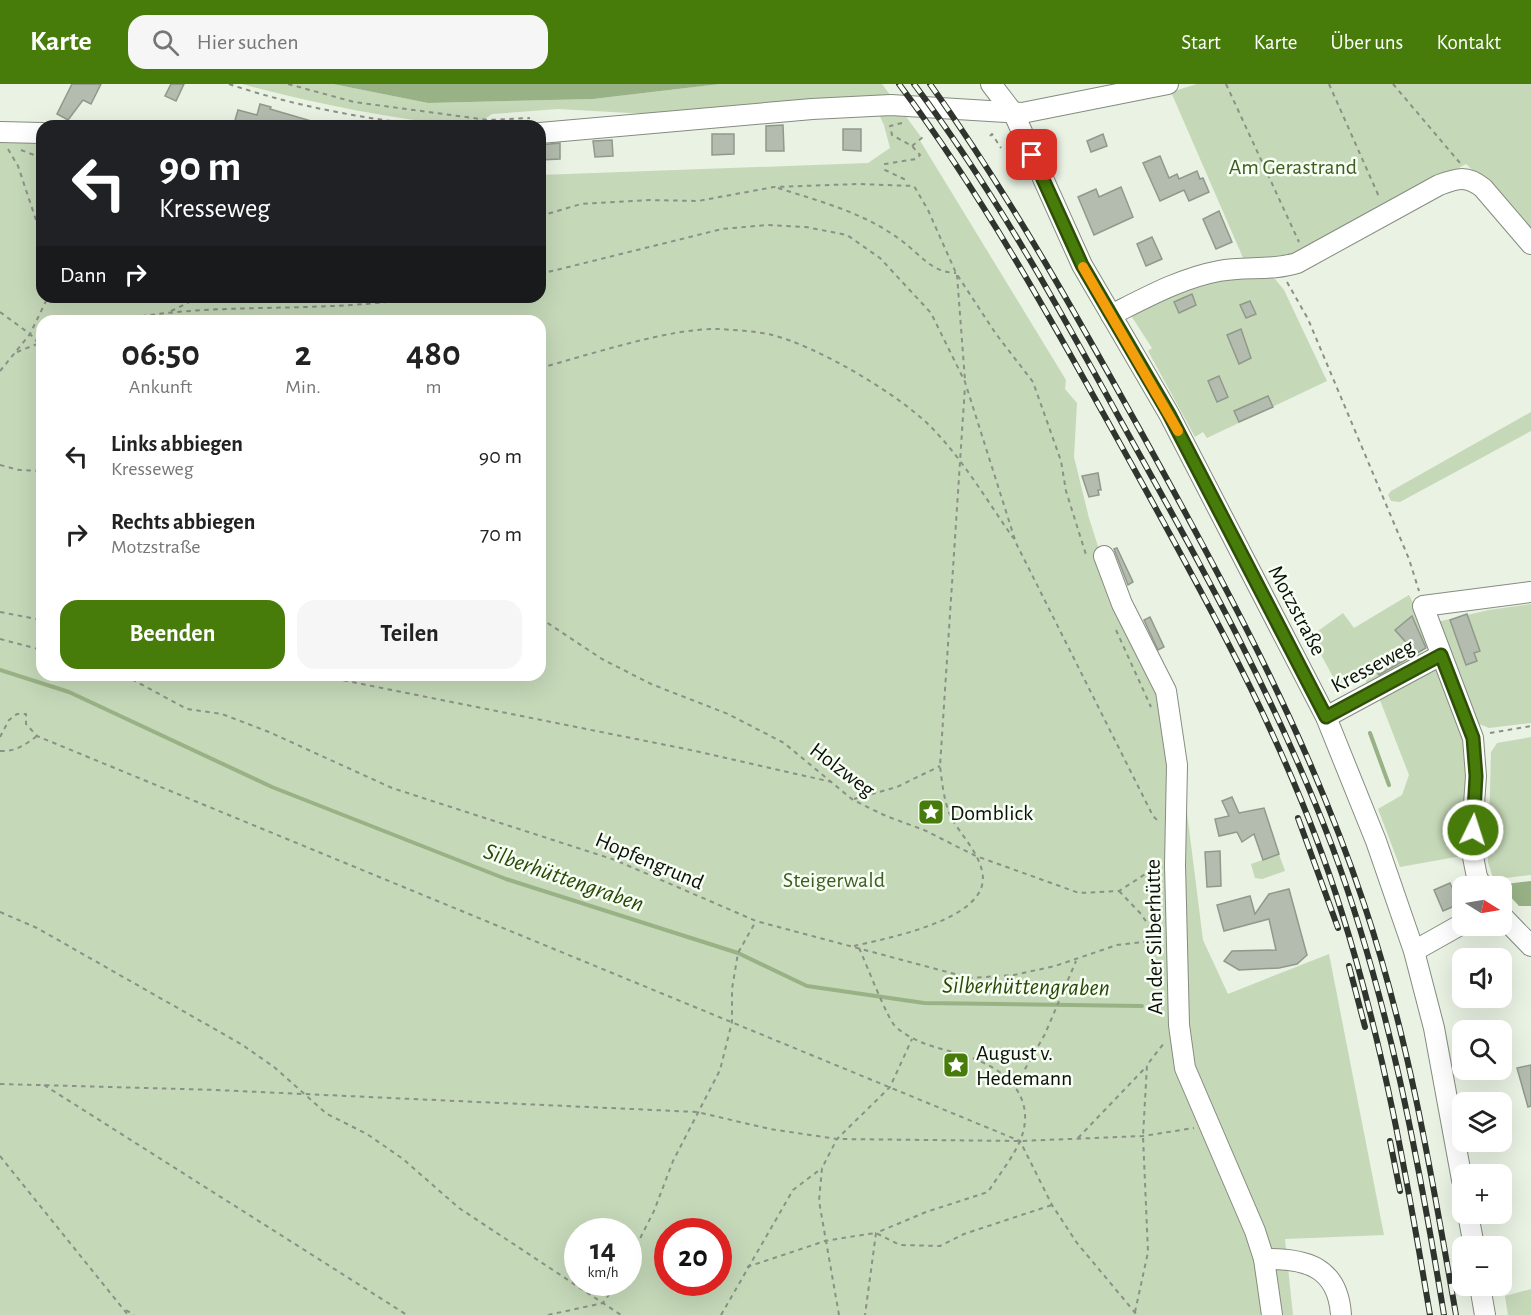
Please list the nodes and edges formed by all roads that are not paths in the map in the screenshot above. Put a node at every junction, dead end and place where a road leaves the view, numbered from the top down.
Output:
1 (1168, 84) edge
2 (996, 91) edge
3 (1014, 114) junction
4 (546, 126) edge
5 (36, 134) edge
6 (3, 139) edge
7 (1531, 244) edge
8 (1111, 315) junction
9 (1096, 558) road end
10 (1531, 592) edge
11 (1441, 655) junction
12 (1326, 717) junction
13 (1477, 876) edge
14 (1512, 926) edge
15 (1452, 930) edge
16 (1531, 946) edge
17 (1414, 951) junction
18 (1459, 1164) edge
19 (1264, 1259) junction
20 (1482, 1296) edge
21 (1272, 1315) edge
22 (1341, 1315) edge
23 (1485, 1315) edge

1 - 3 street
2 - 3 street, Motzstraße
3 - 4 street
3 - 8 street, Motzstraße
5 - 6 street
7 - 8 street
8 - 12 street, Motzstraße
9 - 19 street, An der Silberhütte
10 - 11 street, Kresseweg
11 - 12 street, Kresseweg
11 - 13 street, Kresseweg
12 - 17 street, Motzstraße
14 - 16 street
15 - 17 street
17 - 18 street, Motzstraße
19 - 21 street, An der Silberhütte
19 - 22 street
20 - 23 street

